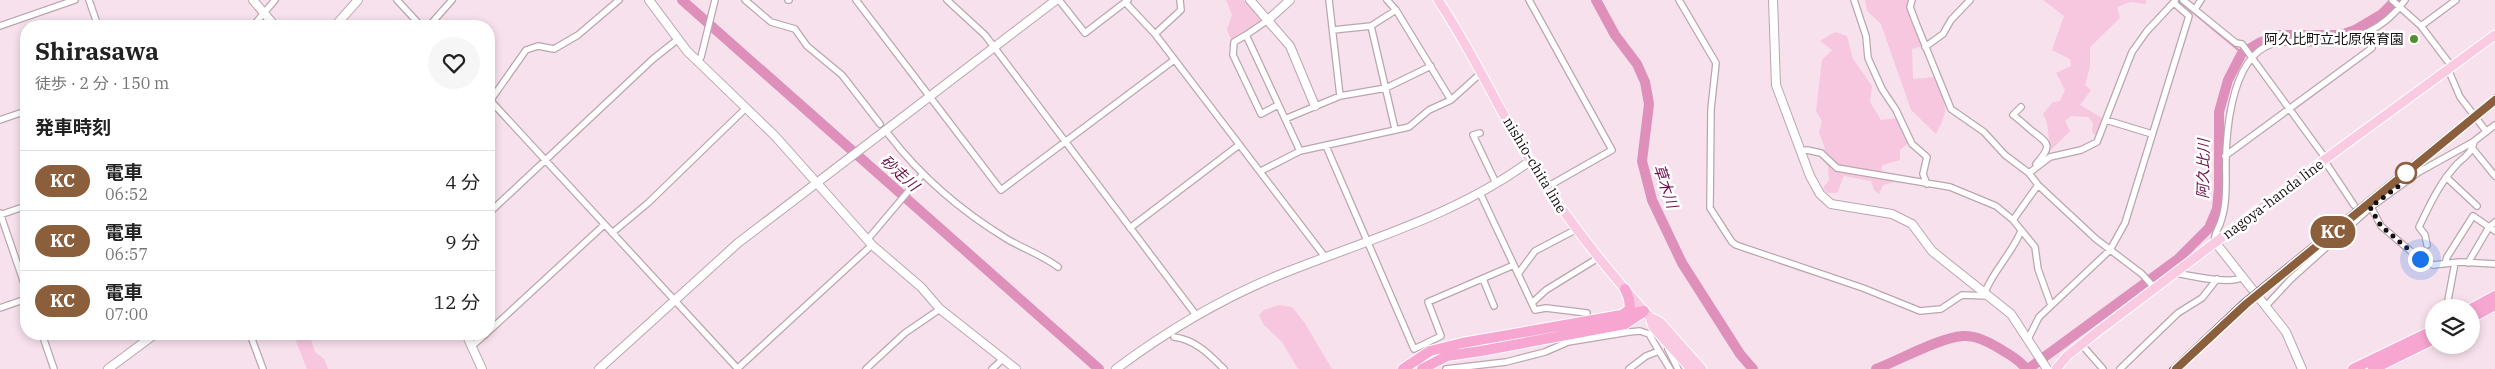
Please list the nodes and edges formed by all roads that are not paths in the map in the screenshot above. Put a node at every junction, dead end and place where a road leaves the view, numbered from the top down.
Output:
1 (75, 0) edge
2 (89, 0) edge
3 (253, 0) edge
4 (275, 0) edge
5 (358, 0) edge
6 (397, 0) edge
7 (452, 0) edge
8 (619, 0) edge
9 (649, 0) edge
10 (715, 0) edge
11 (745, 0) edge
12 (856, 0) edge
13 (947, 0) edge
14 (1058, 0) edge
15 (1180, 0) edge
16 (1250, 0) edge
17 (1290, 0) edge
18 (1329, 0) edge
19 (1387, 0) edge
20 (1438, 0) edge
21 (1529, 0) edge
22 (1679, 0) edge
23 (1773, 0) edge
24 (1854, 0) edge
25 (1912, 0) edge
26 (1970, 0) edge
27 (2183, 0) edge
28 (2201, 0) edge
29 (2392, 0) edge
30 (2405, 0) edge
31 (2456, 0) edge
32 (1126, 1) edge
33 (2175, 1) edge
34 (2400, 7) junction
35 (2195, 9) junction
36 (1396, 10) junction
37 (264, 14) junction
38 (96, 20) edge
39 (258, 20) edge
40 (270, 20) edge
41 (340, 20) edge
42 (415, 20) edge
43 (434, 20) edge
44 (1268, 20) junction
45 (0, 26) edge
46 (1371, 26) junction
47 (2421, 26) junction
48 (1332, 30) junction
49 (1155, 34) junction
50 (2366, 34) junction
51 (1246, 35) junction
52 (2495, 35) edge
53 (677, 40) junction
54 (1925, 47) junction
55 (993, 48) junction
56 (2252, 57) junction
57 (1174, 60) junction
58 (696, 62) junction
59 (1431, 66) junction
60 (2450, 68) junction
61 (1482, 72) junction
62 (1386, 88) junction
63 (495, 92) edge
64 (929, 96) junction
65 (1340, 96) junction
66 (1451, 100) junction
67 (1278, 105) junction
68 (495, 106) edge
69 (1315, 106) junction
70 (2021, 107) dead end
71 (746, 108) junction
72 (2290, 108) junction
73 (20, 113) edge
74 (0, 120) edge
75 (1285, 120) junction
76 (2106, 120) junction
77 (880, 124) dead end
78 (2495, 126) edge
79 (1395, 129) junction
80 (2486, 130) junction
81 (1480, 133) dead end
82 (2152, 134) junction
83 (889, 135) dead end
84 (1065, 142) junction
85 (2474, 142) junction
86 (1239, 145) junction
87 (1326, 146) junction
88 (2473, 149) junction
89 (1300, 151) junction
90 (1801, 151) junction
91 (2225, 156) junction
92 (2325, 159) junction
93 (546, 160) junction
94 (1530, 161) junction
95 (1261, 171) junction
96 (2032, 171) junction
97 (922, 175) junction
98 (2495, 176) edge
99 (2446, 177) junction
100 (816, 181) junction
101 (1496, 183) junction
102 (1927, 184) junction
103 (2038, 185) junction
104 (1547, 187) junction
105 (1480, 193) junction
106 (2354, 205) dead end
107 (2477, 206) dead end
108 (495, 207) edge
109 (2370, 207) junction
110 (20, 208) edge
111 (0, 214) edge
112 (2013, 220) junction
113 (2495, 222) edge
114 (604, 225) junction
115 (1130, 228) junction
116 (2492, 229) edge
117 (1575, 230) junction
118 (2021, 231) junction
119 (612, 233) junction
120 (1367, 241) junction
121 (870, 242) junction
122 (2215, 242) junction
123 (2427, 245) dead end
124 (2110, 250) junction
125 (1325, 257) junction
126 (1598, 258) junction
127 (2455, 263) junction
128 (2468, 263) junction
129 (2445, 264) junction
130 (2495, 264) edge
131 (1514, 265) junction
132 (1058, 267) dead end
133 (20, 272) edge
134 (1518, 274) junction
135 (2176, 274) junction
136 (2243, 277) junction
137 (1483, 279) junction
138 (2217, 279) junction
139 (2151, 284) junction
140 (1625, 289) junction
141 (1988, 293) junction
142 (2495, 296) edge
143 (2448, 299) edge
144 (674, 300) junction
145 (20, 301) edge
146 (1532, 304) junction
147 (2480, 304) edge
148 (2495, 305) edge
149 (1494, 306) dead end
150 (2051, 306) junction
151 (2266, 306) junction
152 (0, 308) edge
153 (940, 309) junction
154 (1587, 313) dead end
155 (2480, 313) edge
156 (1647, 314) junction
157 (1196, 315) junction
158 (1621, 316) junction
159 (495, 326) edge
160 (2425, 334) edge
161 (1174, 337) dead end
162 (2028, 339) junction
163 (44, 340) edge
164 (147, 340) edge
165 (252, 340) edge
166 (469, 340) edge
167 (479, 340) edge
168 (2080, 344) junction
169 (2425, 344) edge
170 (472, 346) junction
171 (1668, 349) dead end
172 (1440, 350) junction
173 (1659, 351) junction
174 (1458, 354) junction
175 (1004, 358) junction
176 (1506, 362) junction
177 (2045, 366) edge
178 (1633, 368) edge
179 (54, 369) edge
180 (108, 369) edge
181 (263, 369) edge
182 (482, 369) edge
183 (599, 369) edge
184 (738, 369) edge
185 (866, 369) edge
186 (992, 369) edge
187 (1016, 369) edge
188 (1116, 369) edge
189 (1224, 369) edge
190 (1403, 369) edge
191 (1412, 369) edge
192 (1422, 369) edge
193 (1432, 369) edge
194 (1446, 369) edge
195 (1507, 369) edge
196 (1670, 369) edge
197 (1678, 369) edge
198 (1691, 369) edge
199 (1702, 369) edge
200 (2056, 369) edge
201 (2103, 369) edge
202 (2120, 369) edge
203 (2302, 369) edge
204 (2353, 369) edge
205 (2374, 369) edge

1 - 45 street
2 - 38 street
3 - 37 street
4 - 37 street
5 - 41 street
6 - 42 street
7 - 43 street
8 - 63 street
9 - 53 street
10 - 58 street
11 - 77 street
12 - 64 street
13 - 55 street
14 - 32 street
14 - 55 street
15 - 49 street
16 - 44 street
17 - 44 street
18 - 48 street
19 - 36 street
20 - 61 main road, nishio-chita line
21 - 104 street
22 - 141 street
23 - 90 street
24 - 102 street
25 - 54 street
26 - 54 street
27 - 35 street
28 - 35 street
29 - 34 street
30 - 34 street
31 - 47 street
32 - 49 street
33 - 76 street
33 - 82 street
34 - 47 street
34 - 50 street
35 - 56 street
36 - 46 street
36 - 59 street
37 - 39 street
37 - 40 street
44 - 51 street
44 - 69 street
46 - 48 street
46 - 62 street
47 - 60 street
48 - 65 street
49 - 57 street
50 - 56 street
50 - 72 street
51 - 67 street
51 - 67 street
52 - 60 main road, nagoya-handa line
53 - 58 street
53 - 93 street
54 - 96 street
55 - 64 street
55 - 84 street
56 - 72 street
56 - 91 street
57 - 84 street
57 - 86 street
58 - 71 street
59 - 62 street
59 - 66 street
60 - 80 street
60 - 92 main road, nagoya-handa line
61 - 66 street
61 - 94 main road, nishio-chita line
62 - 65 street
62 - 79 street
64 - 84 street
64 - 100 street
65 - 69 street
66 - 79 street
67 - 75 street
68 - 93 street
69 - 75 street
70 - 96 street
71 - 100 street
71 - 119 street
72 - 91 street
72 - 92 street
73 - 74 street
75 - 89 street
76 - 82 street
76 - 96 street
78 - 80 street
79 - 87 street
80 - 85 street
81 - 101 street
82 - 124 street
83 - 97 street
84 - 115 street
85 - 88 street
85 - 109 street
86 - 95 street
86 - 115 street
87 - 89 street
87 - 120 street
88 - 98 street
88 - 99 street
89 - 95 street
90 - 102 street
90 - 141 street
91 - 122 street
92 - 106 street
92 - 122 main road, nagoya-handa line
93 - 108 street
93 - 114 street
94 - 101 street
94 - 104 main road, nishio-chita line
95 - 125 street
96 - 103 street
97 - 121 street
97 - 132 street
99 - 107 street
99 - 123 street
100 - 121 street
100 - 144 street
101 - 105 street
102 - 112 street
103 - 112 street
103 - 124 street
104 - 117 main road, nishio-chita line
105 - 120 street
105 - 131 street
109 - 129 street
109 - 151 street
110 - 111 street
111 - 133 street
112 - 118 street
113 - 116 street
114 - 119 street
114 - 159 street
115 - 157 street
116 - 128 street
116 - 129 street
117 - 126 main road, nishio-chita line
117 - 134 street
118 - 141 street
118 - 150 street
119 - 144 street
120 - 125 street
120 - 137 street
121 - 153 street
121 - 184 street
122 - 135 main road, nagoya-handa line
122 - 136 street
124 - 139 street
124 - 150 street
125 - 157 street
126 - 140 main road, nishio-chita line
126 - 146 street
127 - 128 street
127 - 129 street
127 - 143 street
128 - 130 street
131 - 134 street
131 - 137 street
134 - 146 street
135 - 138 street
135 - 139 main road, nagoya-handa line
136 - 138 street
136 - 151 street
137 - 149 street
138 - 202 street
139 - 168 main road, nagoya-handa line
140 - 156 main road, nishio-chita line
140 - 158 highway
141 - 162 street
142 - 147 highway
144 - 183 street
144 - 184 street
145 - 152 street
146 - 154 street
148 - 155 highway
150 - 162 street
151 - 203 street
153 - 175 street
153 - 185 street
156 - 158 highway
156 - 174 highway
156 - 198 main road, nishio-chita line
156 - 199 main road, nishio-chita line
157 - 188 street
158 - 172 highway
160 - 204 highway
161 - 189 street
162 - 177 street
163 - 179 street
164 - 180 street
165 - 181 street
166 - 170 street
167 - 170 street
168 - 200 main road, nagoya-handa line
168 - 201 street
169 - 205 highway
170 - 182 street
171 - 197 street
172 - 190 highway
172 - 191 highway
173 - 176 street
173 - 178 street
173 - 196 street
174 - 192 highway
174 - 193 highway
175 - 186 street
175 - 187 street
176 - 194 street
176 - 195 street

